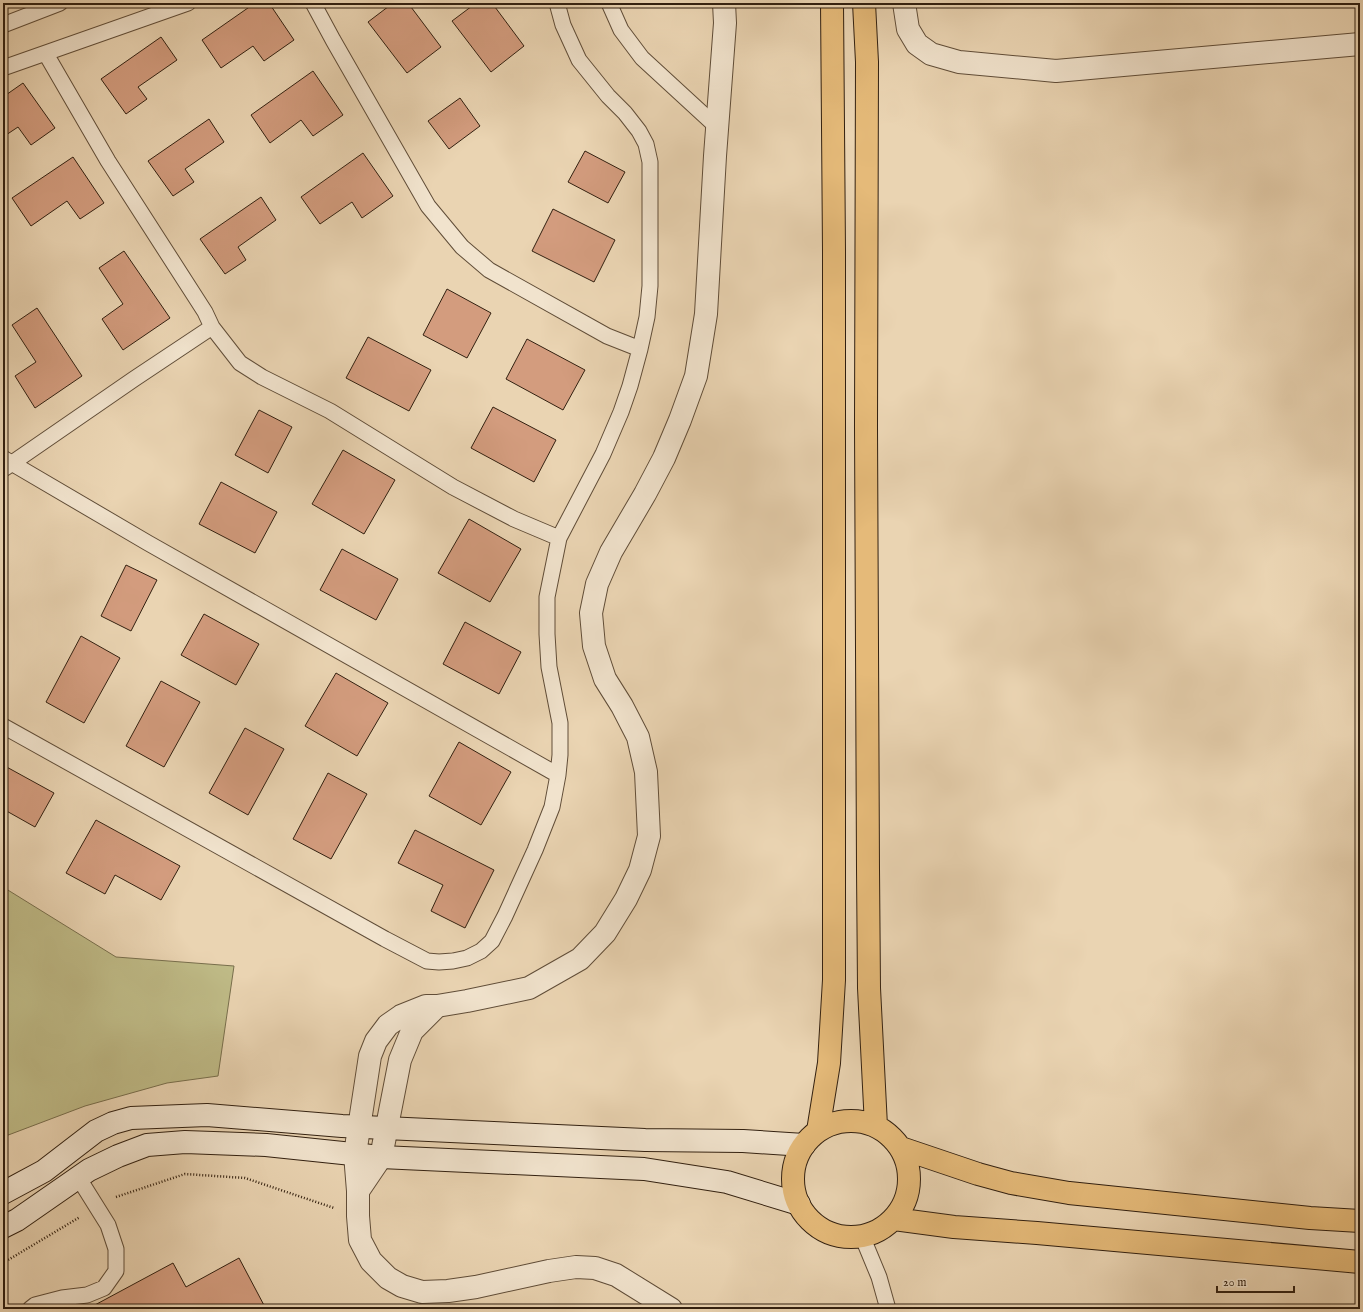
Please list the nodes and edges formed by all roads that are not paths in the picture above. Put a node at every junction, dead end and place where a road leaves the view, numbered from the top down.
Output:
1 (60, 3) edge
2 (188, 3) edge
3 (313, 3) edge
4 (557, 3) edge
5 (609, 3) edge
6 (724, 3) edge
7 (832, 3) edge
8 (864, 3) edge
9 (904, 3) edge
10 (3, 25) edge
11 (1360, 44) edge
12 (46, 54) junction
13 (3, 68) edge
14 (717, 127) junction
15 (212, 327) junction
16 (640, 349) junction
17 (6, 464) edge
18 (559, 538) junction
19 (3, 726) edge
20 (558, 775) junction
21 (437, 1006) junction
22 (876, 1126) junction
23 (360, 1127) junction
24 (386, 1128) junction
25 (811, 1138) junction
26 (901, 1148) junction
27 (355, 1154) junction
28 (381, 1157) junction
29 (78, 1178) junction
30 (358, 1191) junction
31 (3, 1193) edge
32 (799, 1204) junction
33 (894, 1219) junction
34 (1360, 1221) edge
35 (3, 1227) edge
36 (862, 1236) junction
37 (1360, 1262) edge
38 (30, 1309) edge
39 (671, 1309) edge
40 (888, 1309) edge

1 - 10 lane
2 - 12 lane
3 - 16 lane
4 - 16 lane
5 - 14 lane
6 - 14 street
7 - 25 highway
8 - 22 highway
9 - 11 street
12 - 13 lane
12 - 15 lane
14 - 21 street
15 - 17 lane
15 - 18 lane
16 - 18 lane
17 - 20 lane
18 - 20 lane
19 - 20 lane
21 - 23 street
21 - 24 street
22 - 25 highway
22 - 26 highway
23 - 24 street
23 - 27 street
23 - 31 street
24 - 25 street
24 - 28 street
25 - 32 highway
26 - 33 highway
26 - 34 highway
27 - 28 street
27 - 29 street
27 - 30 street
28 - 30 street
28 - 32 street
29 - 35 street
29 - 38 lane
30 - 39 street
32 - 36 highway
33 - 36 highway
33 - 37 highway
36 - 40 lane

